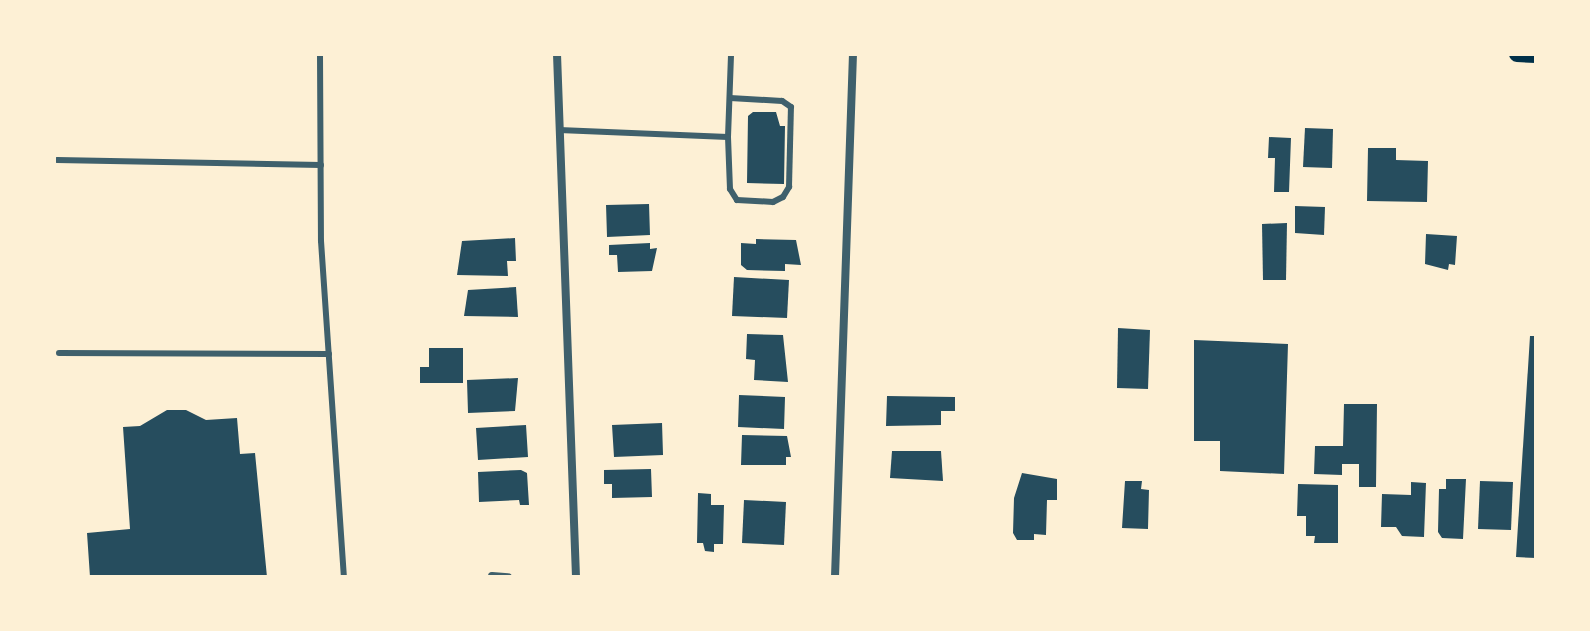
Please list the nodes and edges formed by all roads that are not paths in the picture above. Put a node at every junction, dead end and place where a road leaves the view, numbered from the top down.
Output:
1 (320, 54) edge
2 (557, 54) edge
3 (731, 54) edge
4 (853, 54) edge
5 (1517, 54) edge
6 (1536, 55) edge
7 (730, 98) junction
8 (559, 130) junction
9 (728, 137) junction
10 (57, 160) dead end
11 (321, 165) junction
12 (59, 353) dead end
13 (329, 354) junction
14 (492, 576) edge
15 (344, 577) edge
16 (508, 577) edge
17 (576, 577) edge
18 (835, 577) edge

1 - 11 lane
2 - 8 street
3 - 7 lane
4 - 18 street
5 - 6 main road
7 - 9 lane
7 - 9 lane
8 - 9 lane
8 - 17 street
10 - 11 lane
11 - 13 lane
12 - 13 lane
13 - 15 lane
14 - 16 street

